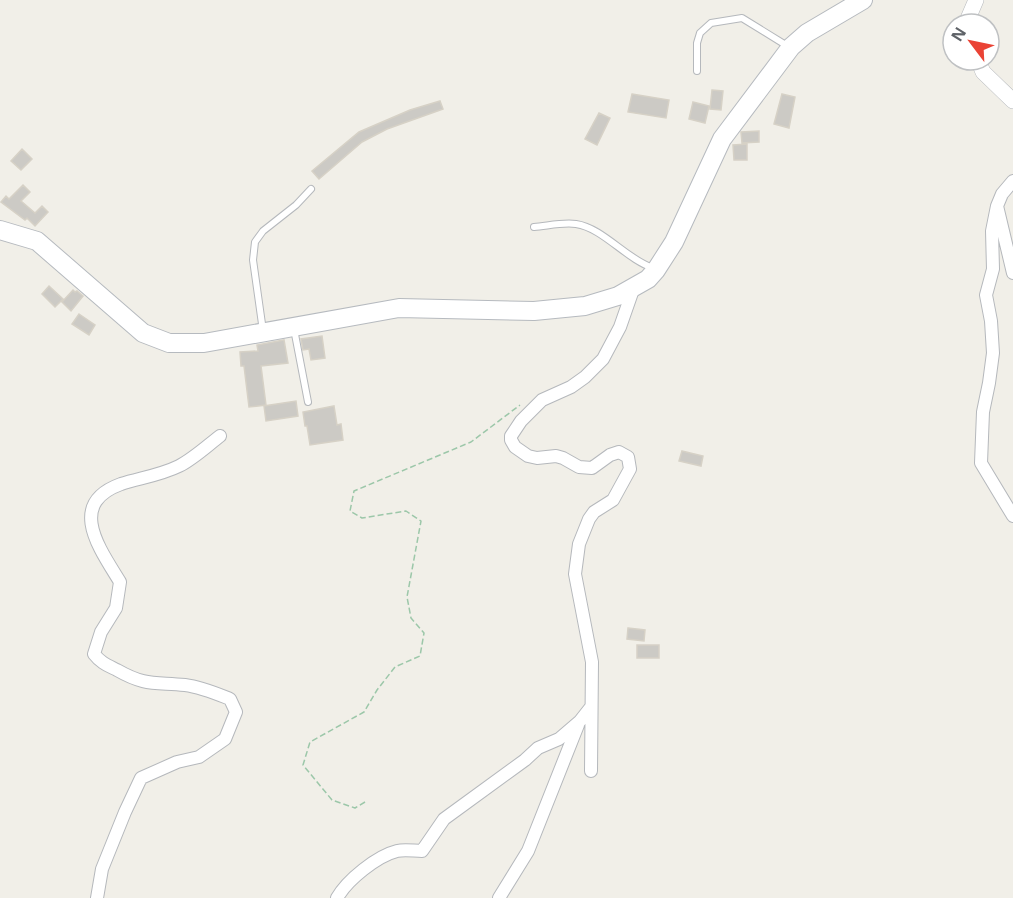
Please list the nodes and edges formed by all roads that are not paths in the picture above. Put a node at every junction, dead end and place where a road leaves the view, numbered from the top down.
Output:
1 (862, 0) edge
2 (791, 48) junction
3 (697, 71) dead end
4 (983, 72) edge
5 (1013, 101) edge
6 (1013, 181) edge
7 (310, 189) dead end
8 (997, 206) junction
9 (534, 227) dead end
10 (0, 230) edge
11 (656, 270) junction
12 (1013, 273) edge
13 (634, 287) junction
14 (294, 327) junction
15 (263, 332) junction
16 (308, 402) dead end
17 (220, 436) dead end
18 (1013, 516) edge
19 (591, 707) junction
20 (580, 721) junction
21 (591, 771) dead end
22 (98, 898) edge
23 (338, 898) edge
24 (499, 898) edge

1 - 2 main road
2 - 3 lane
2 - 11 main road
4 - 5 street
6 - 8 street
7 - 15 lane
8 - 12 street
8 - 18 street
9 - 11 lane
10 - 15 main road
11 - 13 main road
13 - 14 main road
13 - 19 street
14 - 15 main road
14 - 16 lane
17 - 22 street
19 - 20 street
19 - 21 street
20 - 23 street
20 - 24 street

